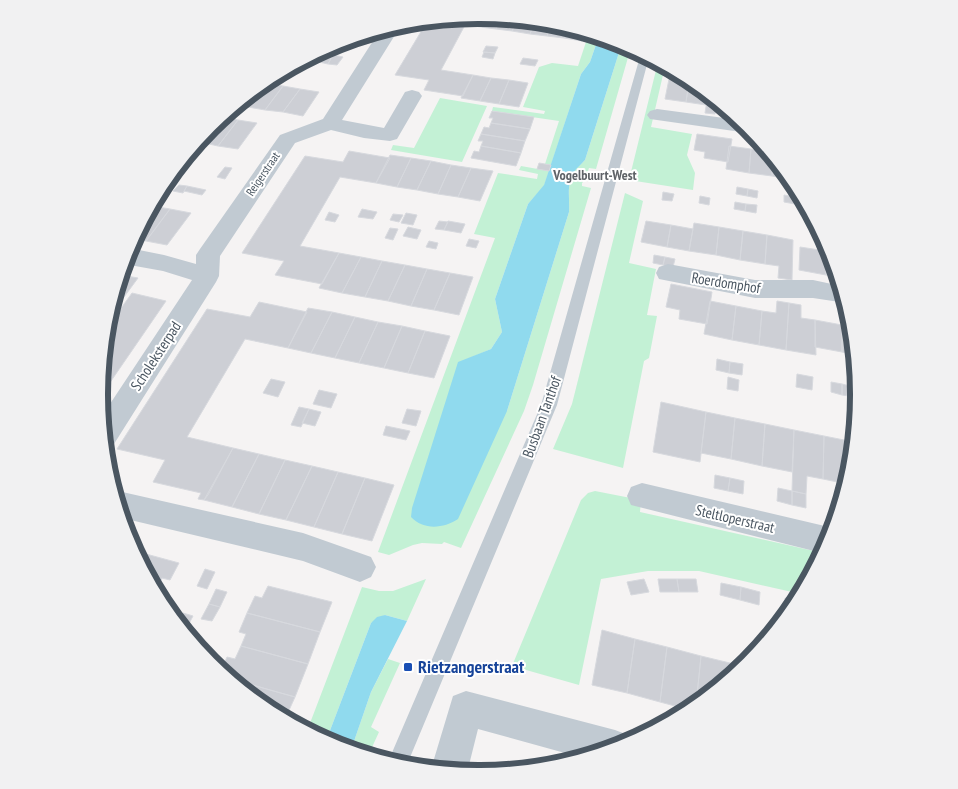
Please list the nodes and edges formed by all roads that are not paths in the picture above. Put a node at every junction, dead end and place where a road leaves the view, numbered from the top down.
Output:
1 (385, 36) edge
2 (642, 62) edge
3 (412, 96) dead end
4 (657, 115) dead end
5 (330, 123) junction
6 (733, 125) edge
7 (134, 258) edge
8 (668, 273) dead end
9 (207, 276) junction
10 (835, 293) edge
11 (110, 427) edge
12 (642, 496) dead end
13 (126, 506) edge
14 (821, 539) edge
15 (360, 567) dead end
16 (602, 745) edge
17 (400, 757) edge
18 (451, 764) edge

1 - 5 street
2 - 17 lane, Busbaan Tanthof
3 - 5 street
4 - 6 street
5 - 9 street, Reigerstraat
7 - 9 street
8 - 10 street, Roerdomphof
9 - 11 street, Scholeksterpad
12 - 14 street, Steltloperstraat
13 - 15 street
16 - 18 street

